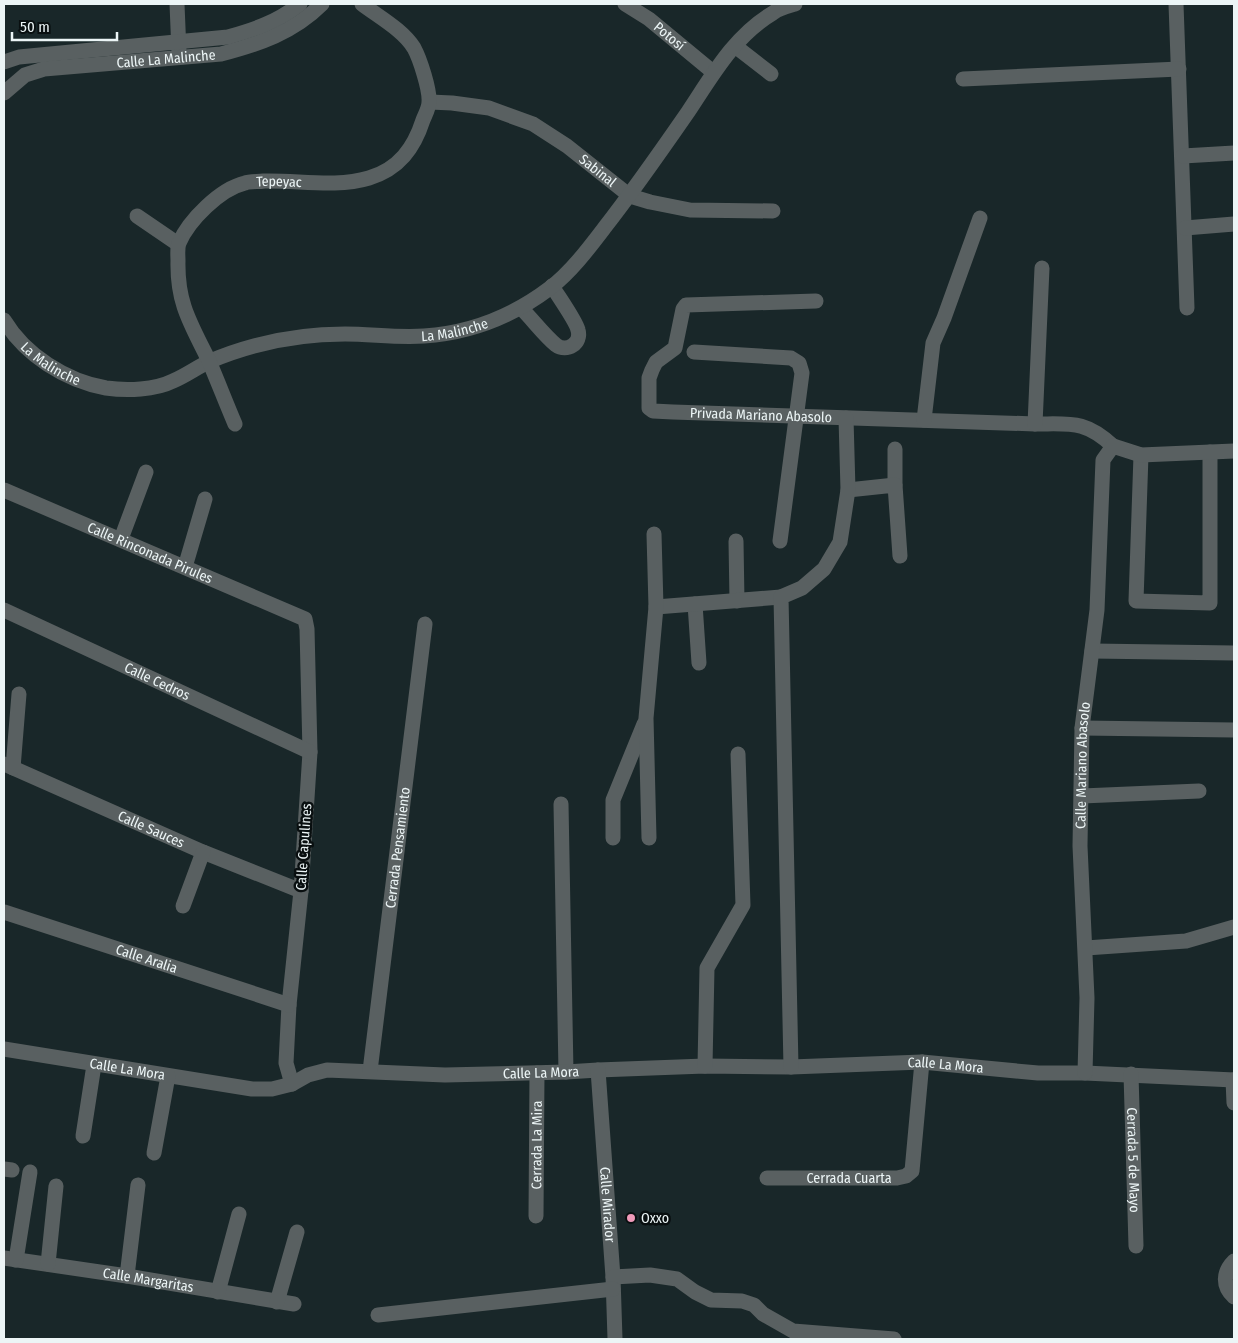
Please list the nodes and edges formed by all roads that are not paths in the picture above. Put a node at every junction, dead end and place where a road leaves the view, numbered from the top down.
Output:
1 (177, 4) edge
2 (300, 4) edge
3 (322, 4) edge
4 (362, 4) edge
5 (625, 4) edge
6 (796, 4) edge
7 (1176, 4) edge
8 (179, 42) junction
9 (734, 46) junction
10 (179, 58) junction
11 (4, 62) edge
12 (1179, 69) junction
13 (713, 72) junction
14 (771, 74) dead end
15 (962, 78) dead end
16 (4, 93) edge
17 (430, 102) junction
18 (1234, 153) edge
19 (1183, 156) junction
20 (630, 196) junction
21 (773, 212) dead end
22 (137, 216) dead end
23 (980, 218) dead end
24 (1234, 224) edge
25 (1185, 228) junction
26 (178, 244) junction
27 (1042, 268) dead end
28 (552, 286) junction
29 (816, 301) dead end
30 (521, 308) junction
31 (1187, 308) dead end
32 (4, 320) edge
33 (694, 352) dead end
34 (209, 362) junction
35 (797, 416) junction
36 (846, 418) junction
37 (924, 420) junction
38 (235, 424) dead end
39 (1035, 424) junction
40 (1113, 446) junction
41 (895, 449) dead end
42 (1234, 451) edge
43 (1210, 452) junction
44 (1141, 455) junction
45 (146, 472) dead end
46 (895, 485) junction
47 (4, 490) edge
48 (848, 490) junction
49 (205, 499) dead end
50 (654, 534) dead end
51 (121, 539) junction
52 (736, 541) dead end
53 (780, 541) dead end
54 (900, 556) dead end
55 (185, 567) junction
56 (781, 597) junction
57 (736, 601) junction
58 (695, 604) junction
59 (656, 607) junction
60 (4, 610) edge
61 (296, 614) joint
62 (424, 624) dead end
63 (1092, 651) junction
64 (1234, 653) edge
65 (700, 663) dead end
66 (19, 694) dead end
67 (646, 718) junction
68 (1082, 728) junction
69 (1234, 730) edge
70 (310, 752) junction
71 (738, 754) dead end
72 (8, 766) edge
73 (1199, 791) dead end
74 (1082, 796) junction
75 (561, 804) dead end
76 (613, 838) dead end
77 (650, 838) dead end
78 (203, 852) junction
79 (301, 891) junction
80 (183, 906) dead end
81 (4, 912) edge
82 (1234, 926) edge
83 (1086, 948) junction
84 (289, 1006) junction
85 (4, 1049) edge
86 (922, 1062) junction
87 (94, 1064) junction
88 (705, 1066) junction
89 (791, 1066) junction
90 (598, 1070) junction
91 (370, 1071) junction
92 (566, 1072) junction
93 (537, 1073) junction
94 (1085, 1073) junction
95 (1131, 1074) junction
96 (168, 1076) junction
97 (1234, 1080) edge
98 (292, 1084) junction
99 (1234, 1103) edge
100 (83, 1136) dead end
101 (154, 1153) dead end
102 (30, 1172) dead end
103 (767, 1178) dead end
104 (138, 1185) dead end
105 (56, 1186) dead end
106 (239, 1214) dead end
107 (536, 1216) dead end
108 (297, 1232) dead end
109 (1136, 1246) dead end
110 (10, 1259) edge
111 (1234, 1261) edge
112 (48, 1264) junction
113 (127, 1276) junction
114 (613, 1283) junction
115 (218, 1292) junction
116 (1234, 1297) edge
117 (277, 1302) junction
118 (294, 1304) dead end
119 (378, 1315) dead end
120 (615, 1339) edge
121 (894, 1339) edge

1 - 8 street
2 - 8 street, Calle La Malinche
3 - 10 street, Calle La Malinche
4 - 17 street
5 - 13 street, Potosí
6 - 9 street, La Malinche
7 - 12 street
8 - 10 street
8 - 11 street, Calle La Malinche
9 - 13 street, La Malinche
9 - 14 street
10 - 16 street, Calle La Malinche
12 - 15 street
12 - 19 street
13 - 20 street, La Malinche
17 - 20 street, Sabinal
17 - 26 street, Tepeyac
18 - 19 street
19 - 25 street
20 - 21 street, Sabinal
20 - 28 street, La Malinche
22 - 26 street
23 - 37 street
24 - 25 street
25 - 31 street
26 - 34 street
27 - 39 street
28 - 30 street, La Malinche
28 - 30 street
29 - 35 street, Privada Mariano Abasolo
30 - 34 street, La Malinche
32 - 34 street, La Malinche
33 - 35 street
34 - 38 street
35 - 36 street, Privada Mariano Abasolo
35 - 53 street
36 - 37 street, Privada Mariano Abasolo
36 - 48 street
37 - 39 street, Privada Mariano Abasolo
39 - 40 street, Privada Mariano Abasolo
40 - 44 street
40 - 63 street, Calle Mariano Abasolo
41 - 46 street
42 - 43 street
43 - 44 street
43 - 44 street
45 - 51 street
46 - 48 street
46 - 54 street
47 - 51 street, Calle Rinconada Pirules
48 - 56 street
49 - 55 street
50 - 59 street
51 - 55 street, Calle Rinconada Pirules
52 - 57 street
55 - 61 street, Calle Rinconada Pirules
56 - 57 street
56 - 89 street
57 - 58 street
58 - 59 street
58 - 65 street
59 - 67 street
60 - 70 street, Calle Cedros
61 - 70 street, Calle Capulines
62 - 91 street, Cerrada Pensamiento
63 - 64 street
63 - 68 street, Calle Mariano Abasolo
66 - 72 street
67 - 76 street
67 - 77 street
68 - 69 street
68 - 74 street, Calle Mariano Abasolo
70 - 79 street, Calle Capulines
71 - 88 street
72 - 78 street, Calle Sauces
73 - 74 street
74 - 83 street, Calle Mariano Abasolo
75 - 92 street
78 - 79 street, Calle Sauces
78 - 80 street
79 - 84 street, Calle Capulines
81 - 84 street, Calle Aralia
82 - 83 street
83 - 94 street, Calle Mariano Abasolo
84 - 98 street, Calle Capulines
85 - 87 street, Calle La Mora
86 - 89 street, Calle La Mora
86 - 94 street, Calle La Mora
86 - 103 street, Cerrada Cuarta
87 - 96 street, Calle La Mora
87 - 100 street
88 - 89 street, Calle La Mora
88 - 90 street, Calle La Mora
90 - 92 street, Calle La Mora
90 - 114 street, Calle Mirador
91 - 93 street, Calle La Mora
91 - 98 street, Calle La Mora
92 - 93 street, Calle La Mora
93 - 107 street, Cerrada La Mira
94 - 95 street, Calle La Mora
95 - 97 street, Calle La Mora
95 - 109 street, Cerrada 5 de Mayo
96 - 98 street, Calle La Mora
96 - 101 street
97 - 99 street
102 - 110 street
104 - 113 street
105 - 112 street
106 - 115 street
108 - 117 street
110 - 112 street, Calle Margaritas
111 - 116 street
112 - 113 street, Calle Margaritas
113 - 115 street, Calle Margaritas
114 - 119 street
114 - 120 street, Calle Mirador
114 - 121 street
115 - 117 street, Calle Margaritas
117 - 118 street, Calle Margaritas

